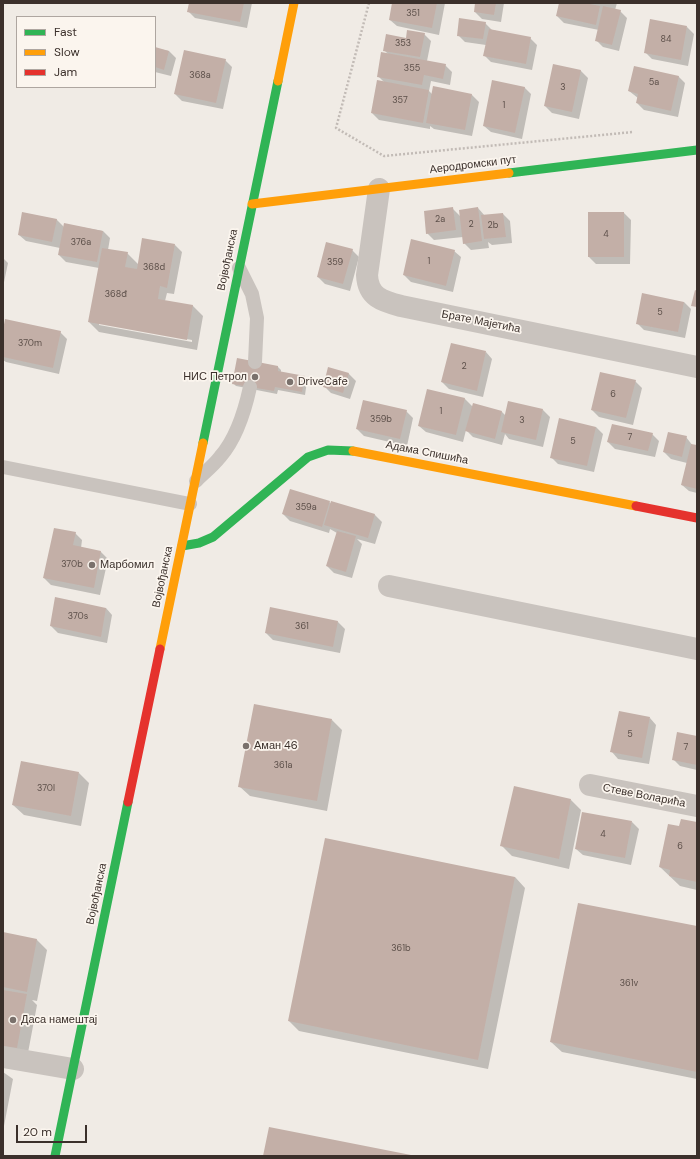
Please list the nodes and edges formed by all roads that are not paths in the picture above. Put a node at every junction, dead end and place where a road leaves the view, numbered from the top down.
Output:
1 (294, 3) edge
2 (697, 149) edge
3 (379, 189) junction
4 (252, 204) junction
5 (238, 266) junction
6 (255, 362) dead end
7 (697, 367) edge
8 (250, 387) dead end
9 (3, 467) edge
10 (195, 481) junction
11 (190, 504) junction
12 (697, 518) edge
13 (182, 546) junction
14 (389, 586) dead end
15 (697, 649) edge
16 (590, 785) dead end
17 (697, 806) edge
18 (3, 1057) edge
19 (73, 1069) junction
20 (55, 1156) edge

1 - 4 main road, Војвођанска
2 - 3 main road, Аеродромски пут
3 - 4 main road, Аеродромски пут
3 - 7 street, Брате Мајетића
4 - 5 main road, Војвођанска
5 - 6 lane
5 - 10 main road, Војвођанска
8 - 10 lane
9 - 11 lane
10 - 11 main road, Војвођанска
11 - 13 main road, Војвођанска
12 - 13 main road, Адама Спишића
13 - 19 main road, Војвођанска
14 - 15 street
16 - 17 street, Стеве Воларића
18 - 19 street
19 - 20 main road, Војвођанска

